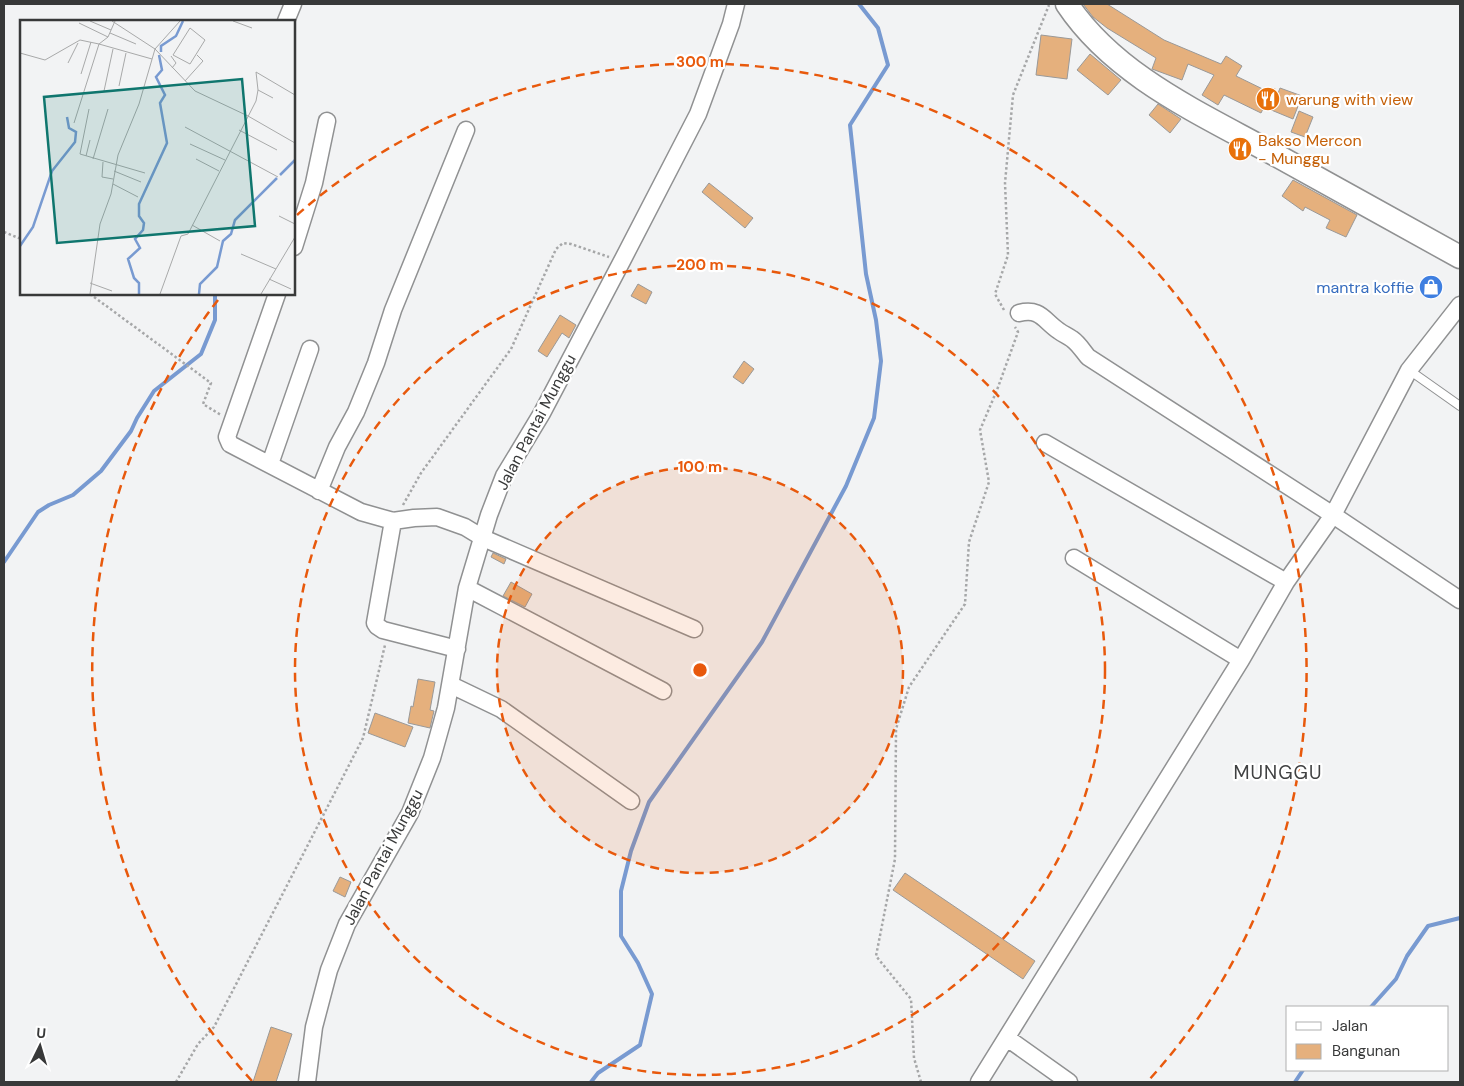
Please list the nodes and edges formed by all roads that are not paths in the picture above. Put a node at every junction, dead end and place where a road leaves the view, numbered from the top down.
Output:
1 (293, 4) edge
2 (736, 4) edge
3 (1067, 4) edge
4 (286, 20) edge
5 (328, 121) dead end
6 (466, 130) dead end
7 (295, 244) edge
8 (1460, 256) edge
9 (278, 295) edge
10 (1460, 304) edge
11 (1013, 318) road end
12 (310, 349) dead end
13 (1409, 370) junction
14 (1460, 406) edge
15 (1045, 443) dead end
16 (270, 464) junction
17 (319, 491) junction
18 (1334, 515) junction
19 (394, 521) junction
20 (483, 538) junction
21 (1074, 558) dead end
22 (1286, 582) junction
23 (467, 588) junction
24 (1460, 600) edge
25 (694, 629) dead end
26 (457, 649) junction
27 (1241, 660) junction
28 (451, 685) junction
29 (662, 691) dead end
30 (630, 800) dead end
31 (1007, 1038) junction
32 (307, 1082) edge
33 (979, 1082) edge
34 (1069, 1082) edge

1 - 4 street
2 - 20 street, Jalan Pantai Munggu
3 - 8 main road
5 - 7 street
6 - 17 street
9 - 16 street
10 - 13 street
11 - 18 street
12 - 16 street
13 - 14 lane
13 - 18 street
15 - 22 street
16 - 17 street
17 - 19 street
18 - 22 street
18 - 24 street
19 - 20 street
19 - 26 street
20 - 23 street, Jalan Pantai Munggu
20 - 25 street
21 - 27 street
22 - 27 street
23 - 26 street, Jalan Pantai Munggu
23 - 29 street
26 - 28 street, Jalan Pantai Munggu
27 - 31 street
28 - 30 street
28 - 32 street, Jalan Pantai Munggu
31 - 33 street
31 - 34 street

